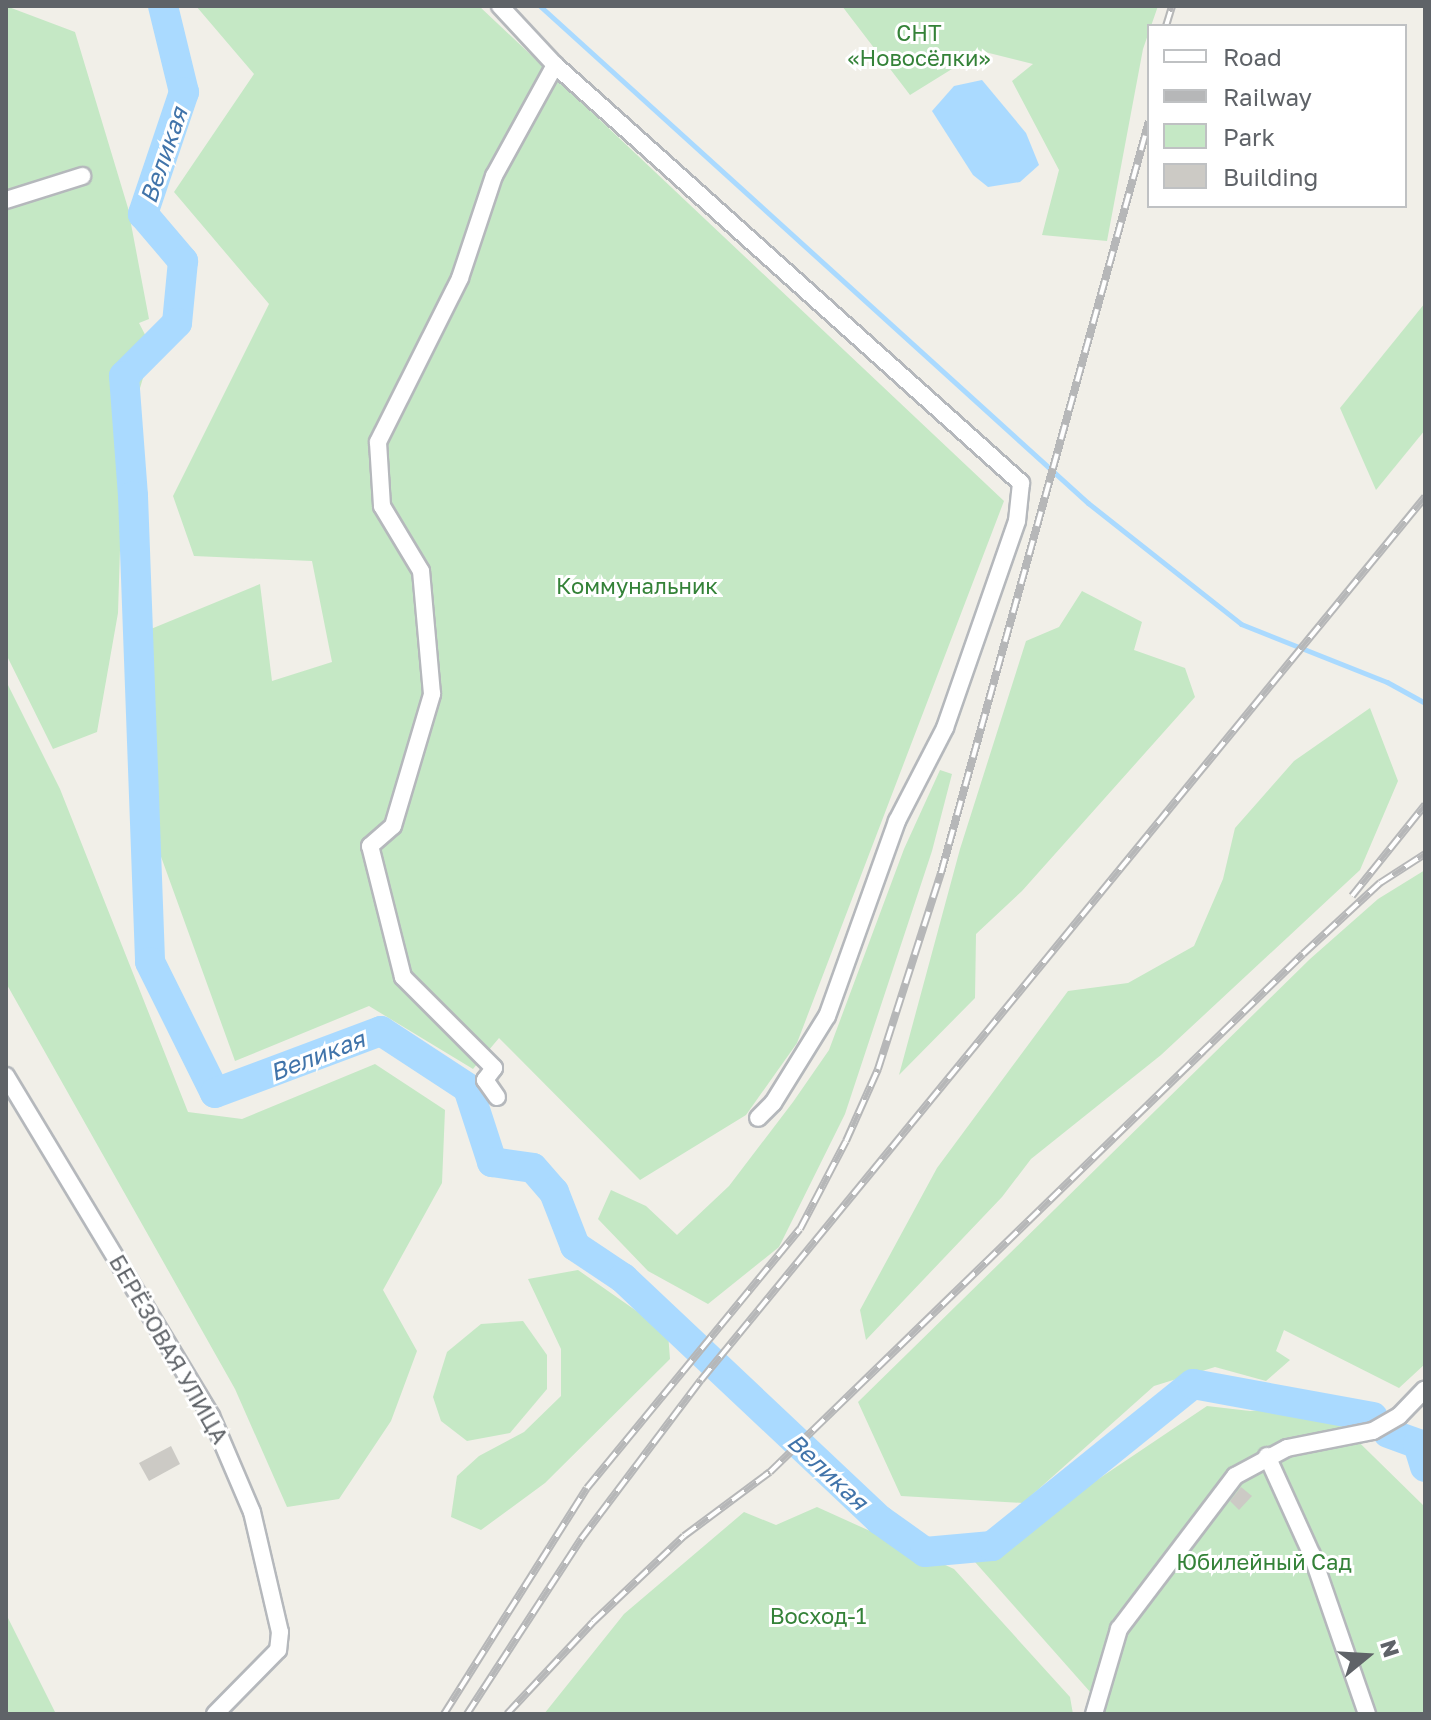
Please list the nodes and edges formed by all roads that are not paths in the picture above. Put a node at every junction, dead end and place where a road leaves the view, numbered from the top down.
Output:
1 (500, 6) edge
2 (555, 65) junction
3 (82, 176) dead end
4 (6, 200) edge
5 (6, 1076) edge
6 (497, 1097) dead end
7 (758, 1118) dead end
8 (1425, 1389) edge
9 (1267, 1456) junction
10 (215, 1714) edge
11 (1094, 1714) edge
12 (1367, 1714) edge

1 - 2 street
2 - 6 street
2 - 7 street
3 - 4 street
5 - 10 street, БЕРЁЗОВАЯ УЛИЦА
8 - 9 street
9 - 11 street
9 - 12 street

